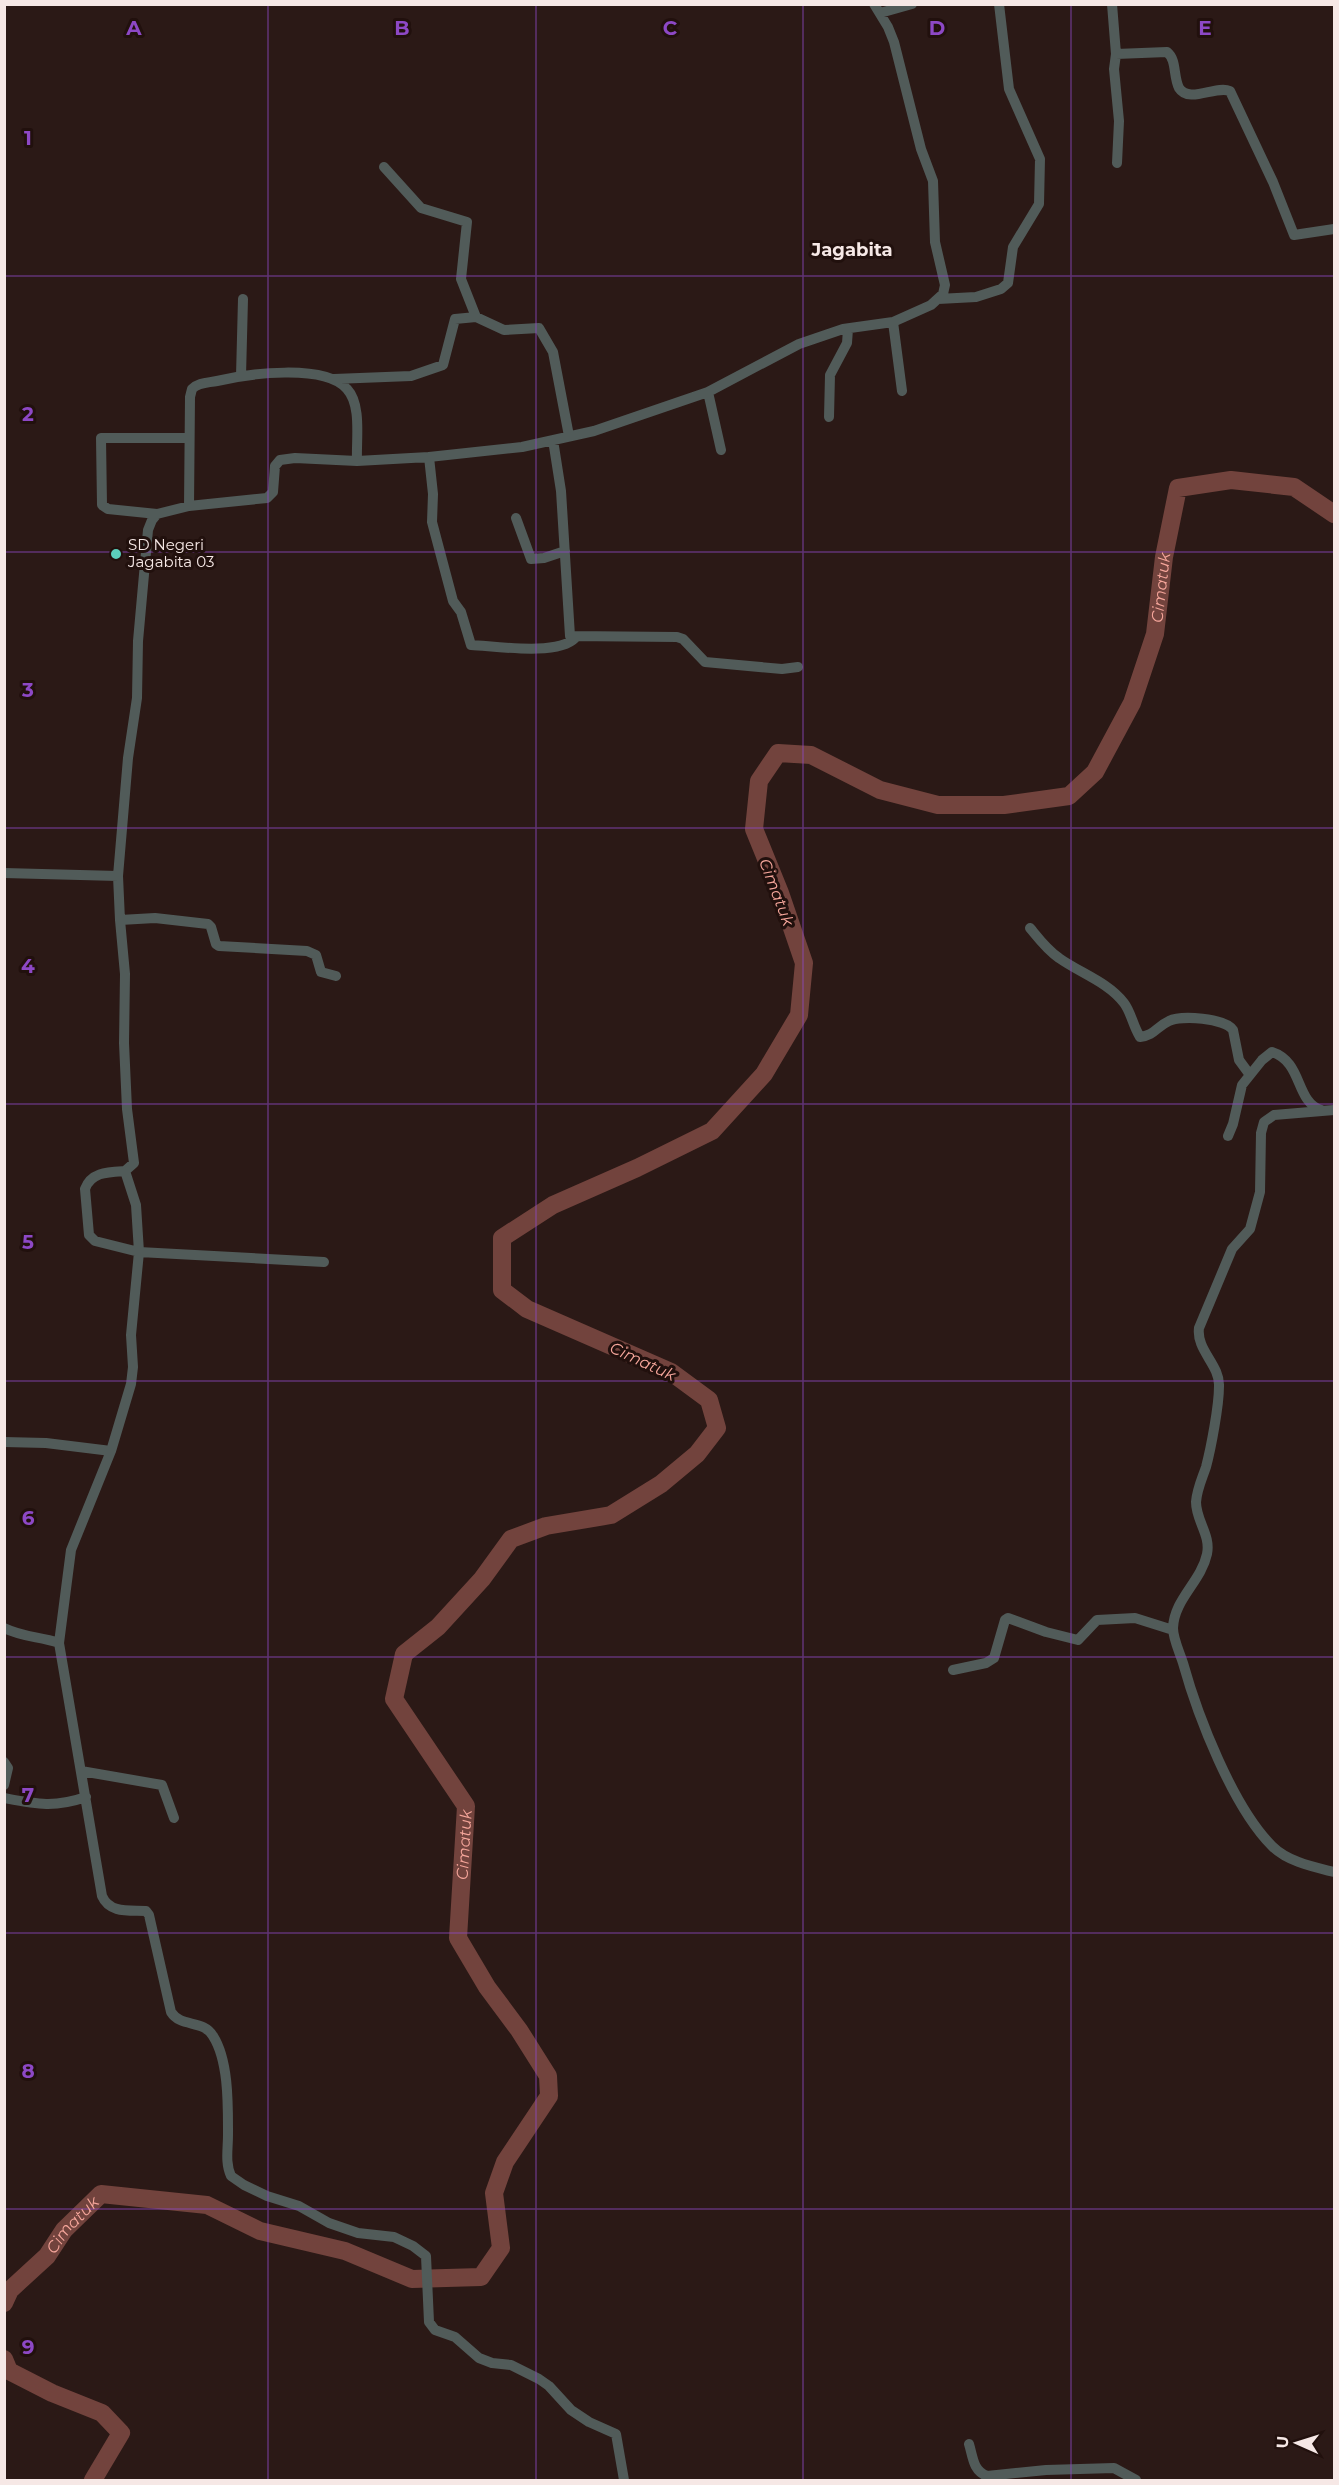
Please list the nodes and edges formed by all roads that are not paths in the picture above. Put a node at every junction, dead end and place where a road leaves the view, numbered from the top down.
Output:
1 (912, 4) edge
2 (999, 4) edge
3 (1112, 4) edge
4 (877, 9) edge
5 (1116, 54) junction
6 (1116, 164) dead end
7 (384, 167) dead end
8 (1335, 229) edge
9 (243, 298) dead end
10 (938, 299) junction
11 (476, 317) junction
12 (893, 322) junction
13 (848, 329) junction
14 (241, 376) junction
15 (334, 379) junction
16 (902, 391) dead end
17 (708, 392) junction
18 (829, 417) dead end
19 (569, 436) junction
20 (188, 438) junction
21 (553, 440) junction
22 (721, 450) dead end
23 (429, 457) junction
24 (357, 460) junction
25 (189, 506) junction
26 (158, 514) junction
27 (516, 518) dead end
28 (565, 551) junction
29 (575, 638) junction
30 (798, 667) dead end
31 (4, 873) edge
32 (118, 876) junction
33 (120, 920) junction
34 (1030, 928) dead end
35 (336, 976) dead end
36 (1250, 1075) junction
37 (1335, 1110) edge
38 (1321, 1111) junction
39 (1228, 1136) dead end
40 (125, 1171) junction
41 (139, 1252) junction
42 (324, 1262) dead end
43 (4, 1442) edge
44 (111, 1451) junction
45 (4, 1628) edge
46 (1173, 1630) junction
47 (59, 1643) junction
48 (953, 1670) dead end
49 (4, 1762) edge
50 (81, 1770) junction
51 (4, 1785) edge
52 (86, 1797) junction
53 (4, 1798) edge
54 (174, 1818) dead end
55 (1335, 1872) edge
56 (969, 2444) dead end
57 (624, 2481) edge
58 (1136, 2481) edge

1 - 4 street
2 - 10 street
3 - 5 street
4 - 10 street
5 - 6 street
5 - 8 street
7 - 11 street
9 - 14 street
10 - 12 street
11 - 15 street
11 - 19 street
12 - 13 street
12 - 16 street
13 - 17 street
13 - 18 street
14 - 15 street
14 - 20 street
15 - 24 street
17 - 19 street
17 - 22 street
19 - 21 street
20 - 25 street
20 - 26 street
21 - 23 street
21 - 28 street
23 - 24 street
23 - 29 street
24 - 25 street
25 - 26 street
26 - 32 street
27 - 28 street
28 - 29 street
29 - 30 street
31 - 32 street
32 - 33 street
33 - 35 street
33 - 40 street
34 - 36 street
36 - 38 street
36 - 39 street
37 - 38 street
38 - 46 street
40 - 41 street
40 - 41 street
41 - 42 street
41 - 44 street
43 - 44 street
44 - 47 street
45 - 47 street
46 - 48 street
46 - 55 street
47 - 50 street
49 - 51 street
50 - 52 street
50 - 54 street
52 - 53 street
52 - 57 street
56 - 58 street

